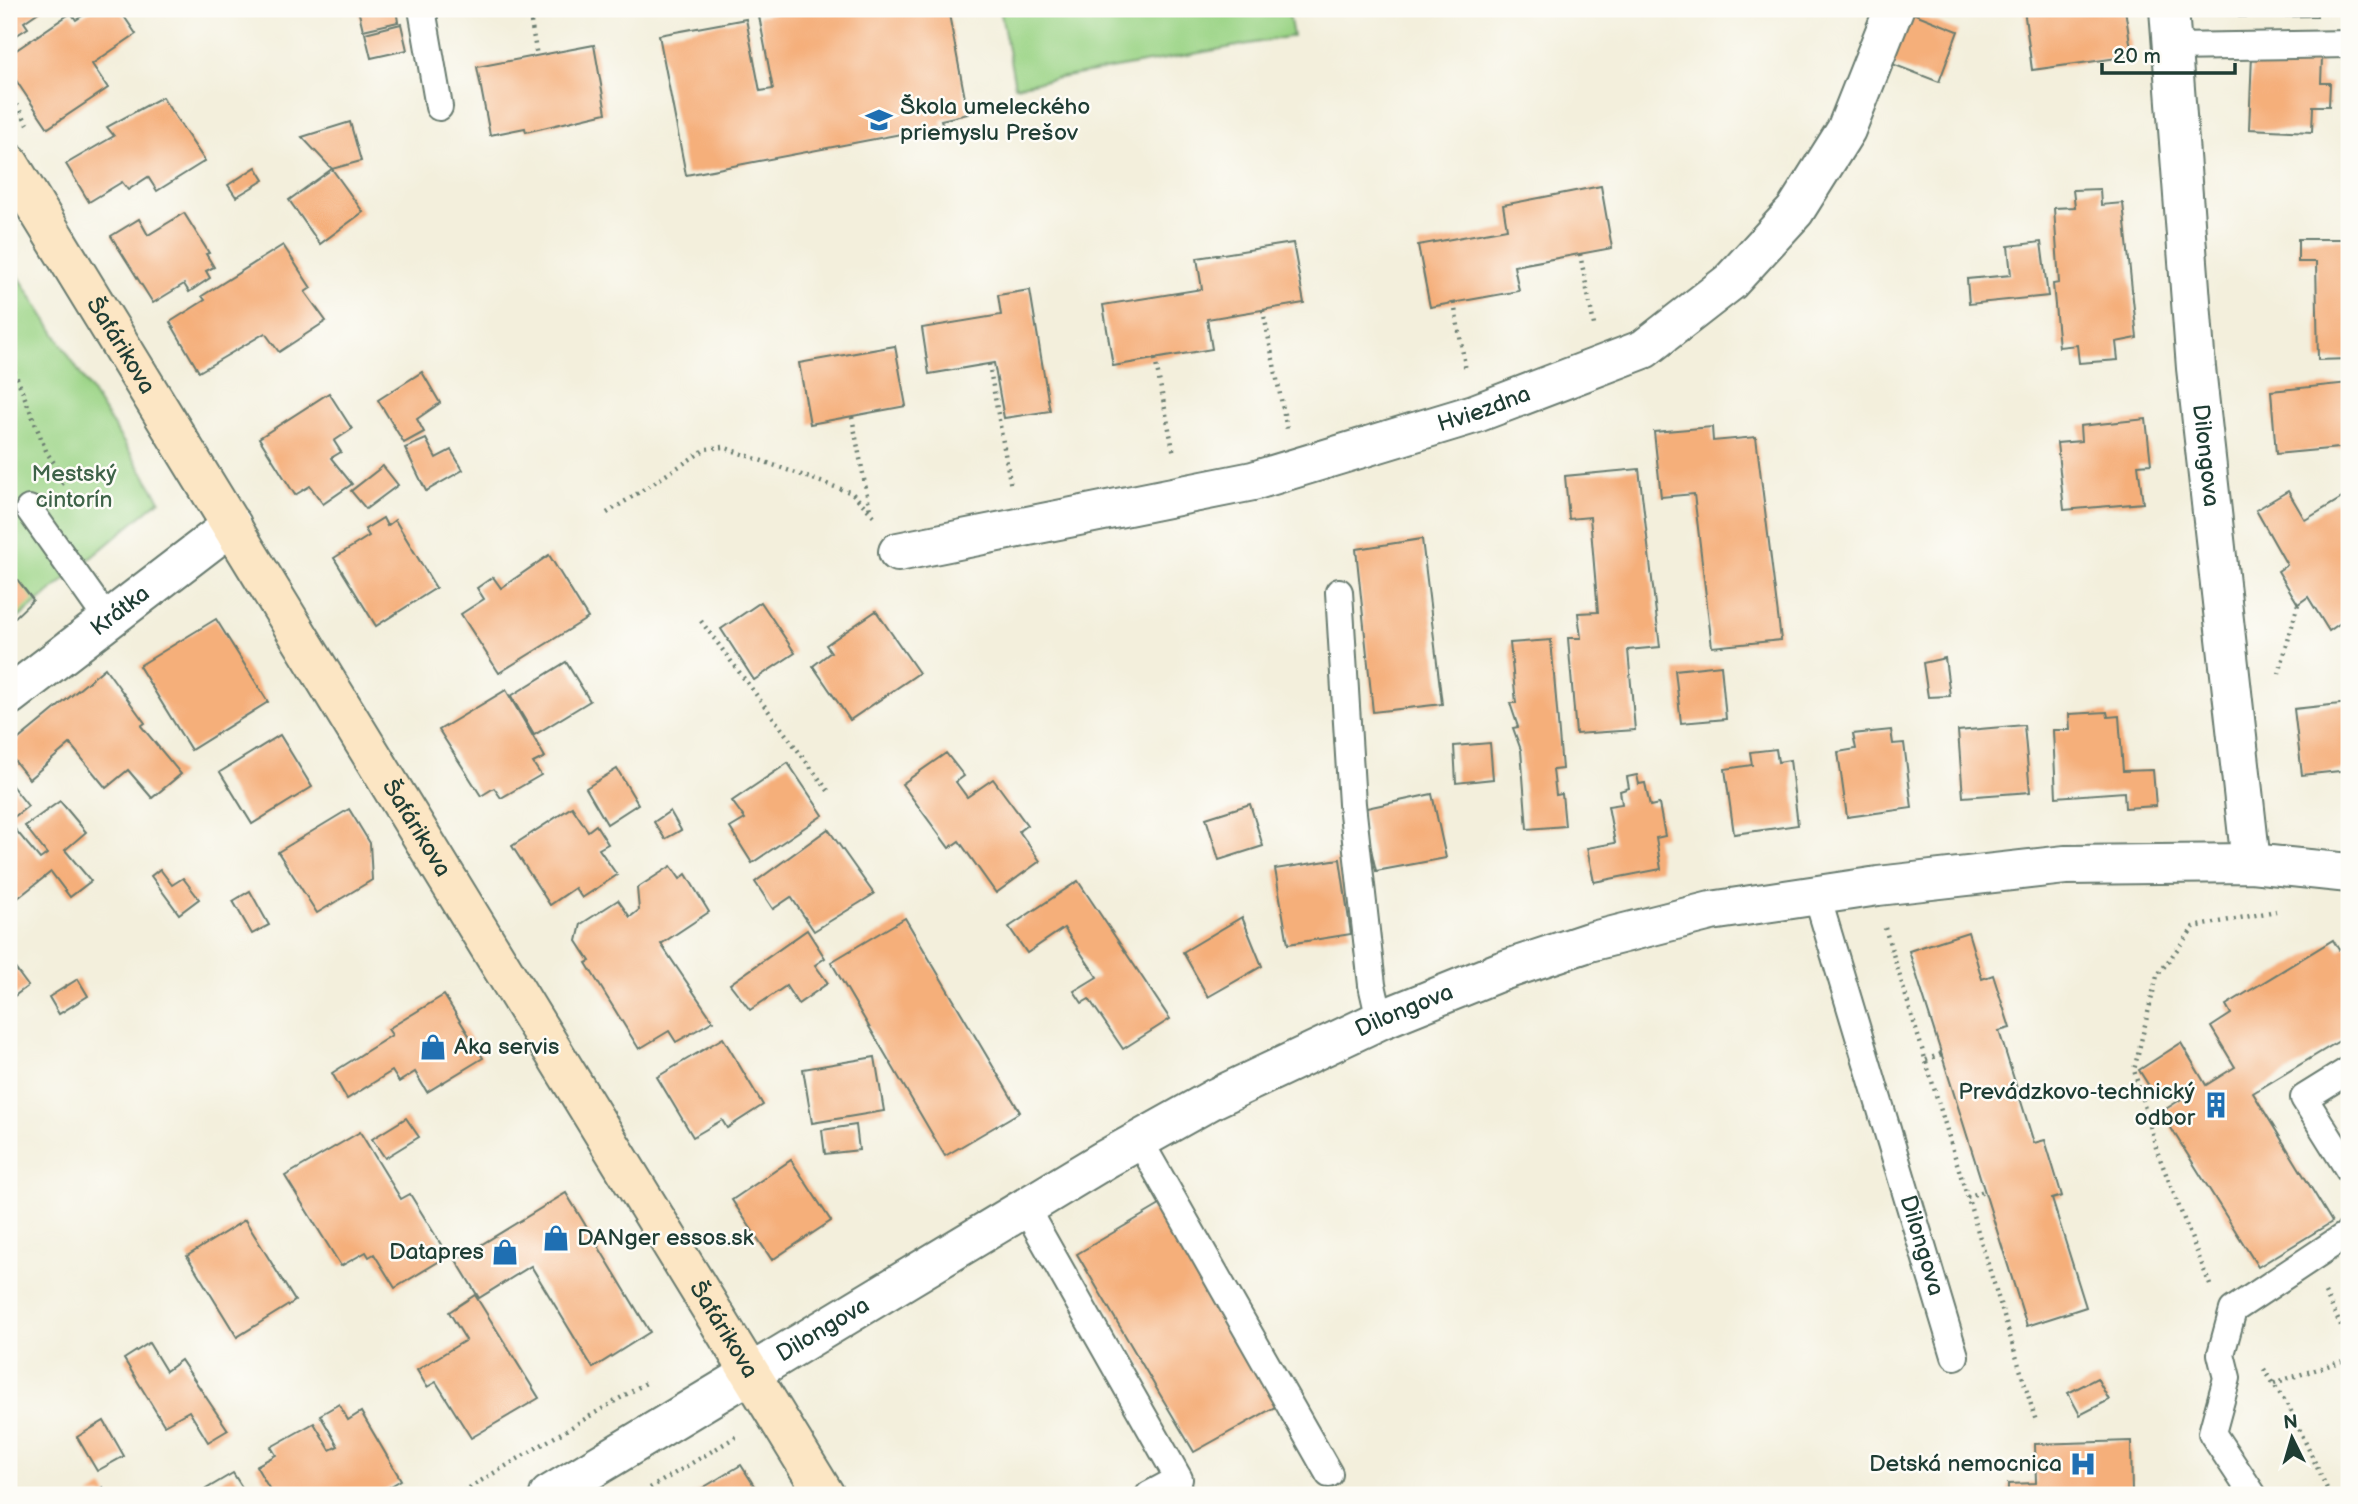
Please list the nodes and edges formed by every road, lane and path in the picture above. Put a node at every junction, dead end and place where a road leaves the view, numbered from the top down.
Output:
1 (422, 9) edge
2 (1894, 9) edge
3 (2169, 9) edge
4 (531, 22) dead end
5 (2349, 44) edge
6 (2172, 47) junction
7 (537, 56) dead end
8 (439, 107) dead end
9 (9, 163) edge
10 (1580, 254) dead end
11 (1454, 303) dead end
12 (1263, 310) dead end
13 (1595, 331) dead end
14 (9, 359) edge
15 (1155, 359) dead end
16 (989, 364) dead end
17 (1468, 380) dead end
18 (852, 417) dead end
19 (1289, 436) dead end
20 (1176, 463) dead end
21 (1013, 495) dead end
22 (29, 509) joint
23 (871, 511) junction
24 (607, 513) dead end
25 (877, 518) dead end
26 (232, 525) junction
27 (898, 552) dead end
28 (1339, 592) dead end
29 (2298, 604) dead end
30 (107, 619) junction
31 (701, 621) dead end
32 (2279, 674) dead end
33 (9, 696) edge
34 (830, 792) dead end
35 (2251, 863) junction
36 (2349, 873) edge
37 (1878, 886) junction
38 (1816, 893) junction
39 (2286, 911) dead end
40 (1380, 1020) junction
41 (1941, 1054) dead end
42 (1926, 1060) junction
43 (2349, 1070) edge
44 (1139, 1140) junction
45 (2349, 1170) edge
46 (1984, 1191) dead end
47 (1967, 1196) junction
48 (1026, 1209) junction
49 (2349, 1233) edge
50 (2323, 1287) dead end
51 (2231, 1318) junction
52 (2349, 1342) edge
53 (1955, 1356) dead end
54 (2349, 1359) edge
55 (750, 1375) junction
56 (654, 1378) dead end
57 (2273, 1384) junction
58 (2036, 1421) dead end
59 (747, 1431) dead end
60 (1329, 1474) dead end
61 (648, 1489) dead end
62 (457, 1495) edge
63 (549, 1495) edge
64 (825, 1495) edge
65 (1149, 1495) edge
66 (2253, 1495) edge
67 (2330, 1495) edge

1 - 8 lane
2 - 27 street, Hviezdna
3 - 6 street, Dilongova
4 - 7 path
5 - 6 lane
6 - 35 street, Dilongova
9 - 26 street, Šafárikova
10 - 13 path
11 - 17 path
12 - 19 path
14 - 22 path
15 - 20 path
16 - 21 path
18 - 23 path
22 - 30 lane
23 - 24 path
23 - 25 path
26 - 30 street, Krátka
26 - 55 street, Šafárikova
28 - 40 lane
29 - 32 path
30 - 33 street, Krátka
31 - 34 path
35 - 36 street, Dilongova
35 - 37 street, Dilongova
37 - 38 street, Dilongova
37 - 42 path
38 - 40 street, Dilongova
38 - 53 lane, Dilongova
39 - 51 path
40 - 44 street, Dilongova
41 - 42 path
42 - 47 path
43 - 45 lane
44 - 48 street, Dilongova
44 - 60 lane
46 - 47 path
47 - 58 path
48 - 55 street, Dilongova
48 - 65 lane
49 - 51 lane
50 - 52 path
51 - 57 path
51 - 66 lane
54 - 57 path
55 - 63 street, Dilongova
55 - 64 street, Šafárikova
56 - 62 path
57 - 67 path
59 - 61 path

